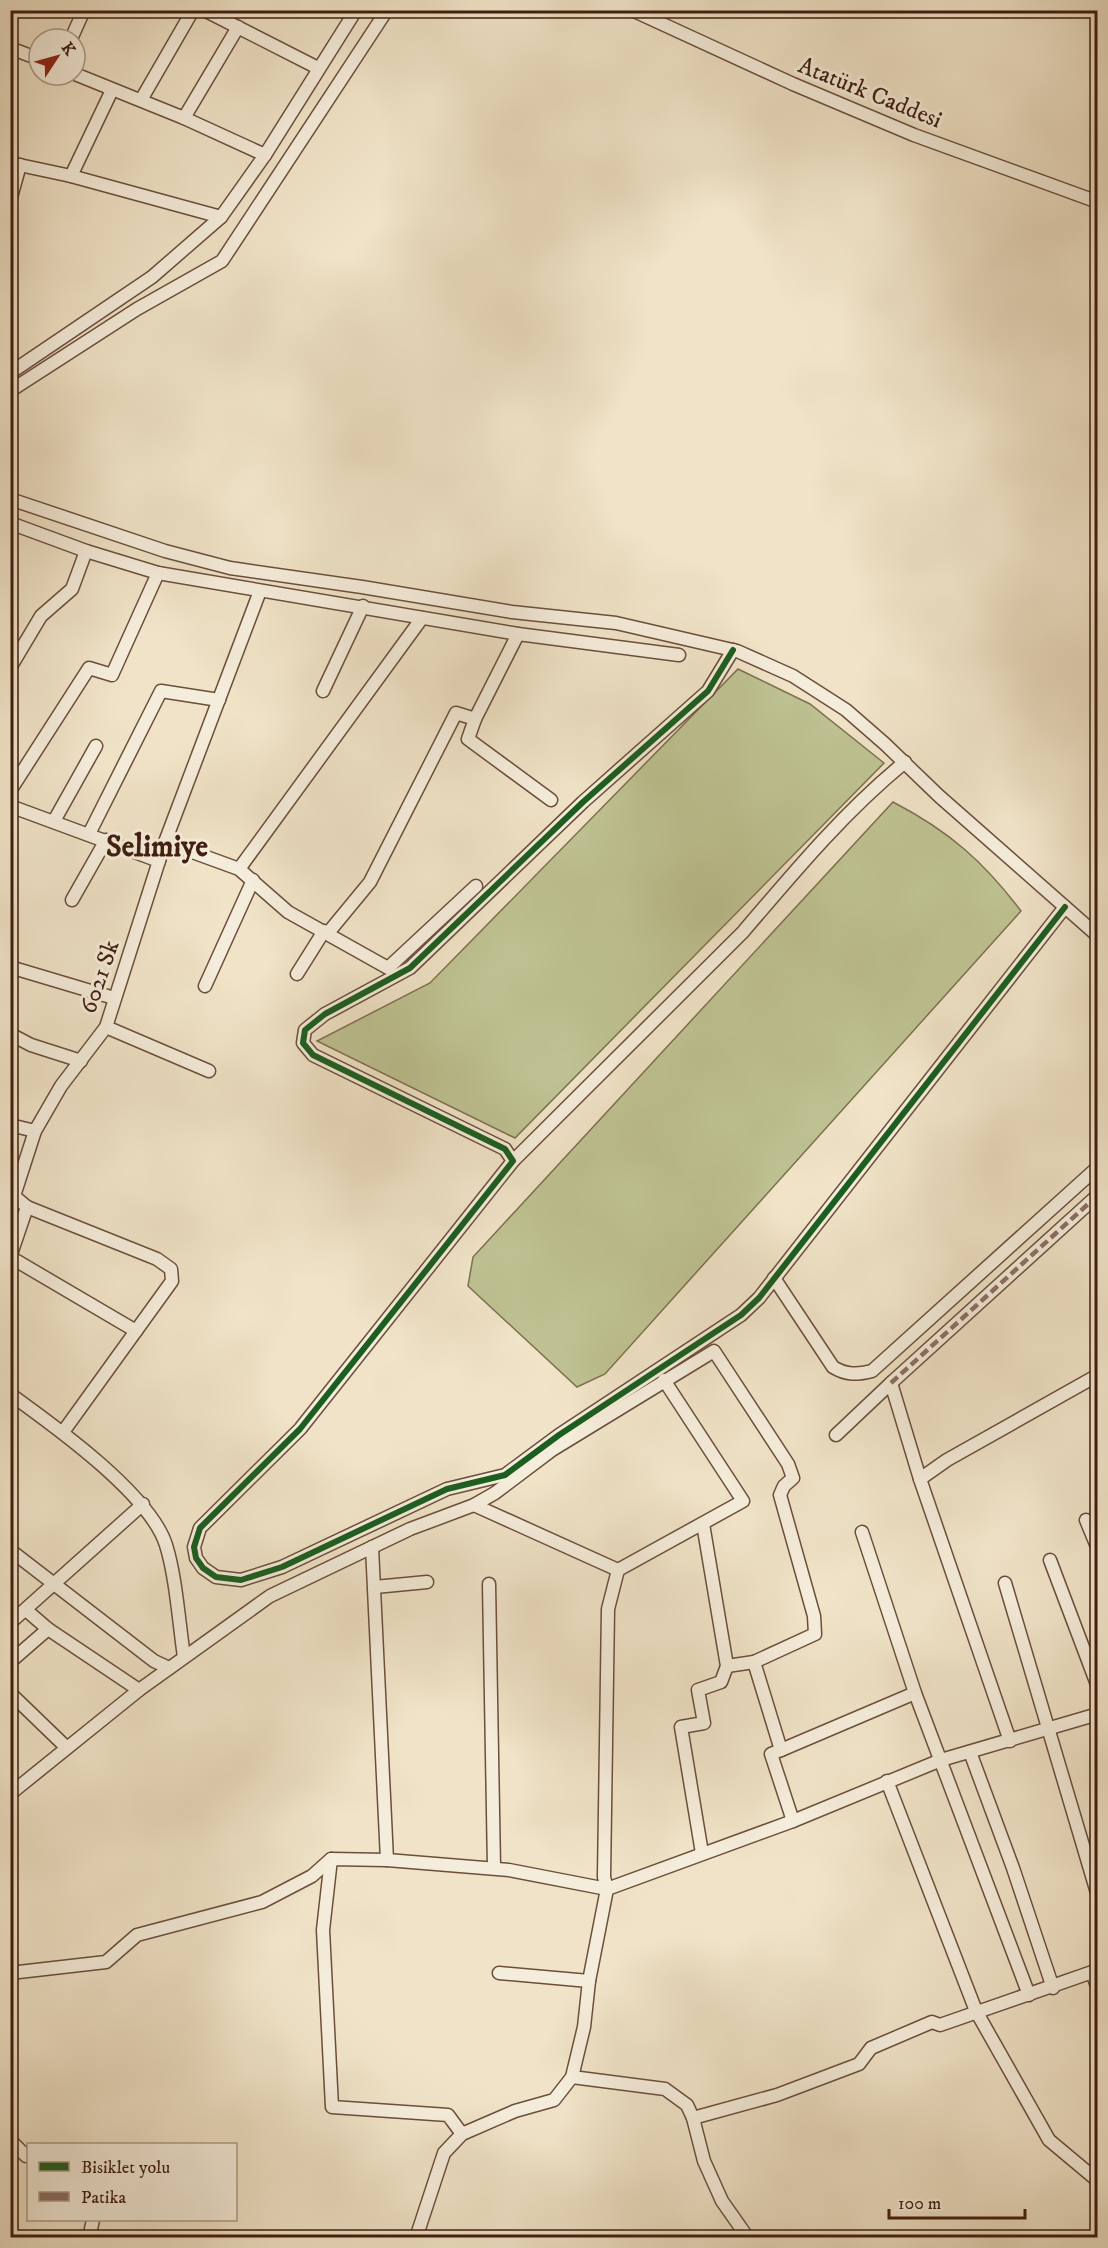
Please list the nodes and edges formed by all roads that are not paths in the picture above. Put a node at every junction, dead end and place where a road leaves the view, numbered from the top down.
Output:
1 (84, 10) edge
2 (192, 10) edge
3 (204, 10) edge
4 (356, 10) edge
5 (387, 10) edge
6 (632, 10) edge
7 (76, 27) edge
8 (238, 27) junction
9 (10, 48) edge
10 (27, 54) edge
11 (318, 68) junction
12 (87, 79) edge
13 (112, 90) junction
14 (141, 100) junction
15 (184, 118) junction
16 (265, 155) junction
17 (15, 164) edge
18 (71, 176) junction
19 (10, 201) edge
20 (1098, 202) edge
21 (221, 217) junction
22 (10, 373) edge
23 (10, 391) edge
24 (10, 499) edge
25 (10, 523) edge
26 (86, 551) junction
27 (158, 573) junction
28 (260, 591) junction
29 (363, 606) junction
30 (422, 618) junction
31 (518, 634) junction
32 (733, 650) junction
33 (679, 655) dead end
34 (10, 668) edge
35 (322, 691) dead end
36 (219, 700) junction
37 (475, 719) junction
38 (96, 746) dead end
39 (905, 762) junction
40 (10, 790) edge
41 (551, 800) dead end
42 (10, 806) edge
43 (54, 821) junction
44 (89, 834) junction
45 (106, 840) junction
46 (165, 842) junction
47 (159, 861) junction
48 (239, 869) junction
49 (253, 880) junction
50 (476, 886) dead end
51 (72, 900) dead end
52 (1065, 908) junction
53 (326, 932) junction
54 (1098, 936) edge
55 (10, 967) edge
56 (297, 974) dead end
57 (204, 986) dead end
58 (114, 998) junction
59 (106, 1027) junction
60 (10, 1034) edge
61 (81, 1060) junction
62 (209, 1071) dead end
63 (10, 1125) edge
64 (34, 1131) junction
65 (513, 1161) junction
66 (1098, 1167) edge
67 (1098, 1195) edge
68 (12, 1196) edge
69 (27, 1207) junction
70 (14, 1237) edge
71 (10, 1257) edge
72 (774, 1278) junction
73 (136, 1331) junction
74 (1098, 1375) edge
75 (664, 1380) junction
76 (891, 1383) junction
77 (10, 1394) edge
78 (63, 1432) junction
79 (836, 1435) dead end
80 (920, 1479) junction
81 (143, 1504) junction
82 (474, 1505) junction
83 (1086, 1520) dead end
84 (703, 1524) junction
85 (862, 1532) dead end
86 (372, 1547) junction
87 (1098, 1549) edge
88 (12, 1553) edge
89 (1050, 1560) dead end
90 (618, 1570) junction
91 (427, 1582) dead end
92 (54, 1583) junction
93 (1005, 1583) dead end
94 (489, 1584) dead end
95 (375, 1587) junction
96 (26, 1610) junction
97 (10, 1623) edge
98 (48, 1629) junction
99 (184, 1657) junction
100 (10, 1662) edge
101 (754, 1662) junction
102 (727, 1666) junction
103 (169, 1668) junction
104 (1098, 1687) edge
105 (139, 1690) junction
106 (10, 1693) edge
107 (915, 1693) junction
108 (1098, 1714) edge
109 (1048, 1730) junction
110 (1010, 1741) junction
111 (66, 1747) junction
112 (781, 1750) junction
113 (970, 1752) junction
114 (941, 1760) junction
115 (886, 1781) junction
116 (11, 1792) edge
117 (793, 1821) junction
118 (702, 1853) junction
119 (331, 1860) junction
120 (387, 1860) junction
121 (494, 1868) junction
122 (607, 1889) junction
123 (1098, 1896) edge
124 (1095, 1971) edge
125 (10, 1973) edge
126 (499, 1973) dead end
127 (589, 1981) junction
128 (1053, 1988) junction
129 (1098, 1989) edge
130 (1029, 1995) junction
131 (976, 2012) junction
132 (572, 2077) junction
133 (693, 2118) junction
134 (462, 2134) junction
135 (10, 2140) edge
136 (26, 2156) dead end
137 (1098, 2181) edge
138 (93, 2221) edge
139 (89, 2238) edge
140 (416, 2238) edge
141 (748, 2238) edge

1 - 7 street
2 - 14 street
3 - 8 street
4 - 11 street
5 - 23 street
6 - 20 street, Atatürk Caddesi
8 - 11 street
8 - 15 street
9 - 10 street
11 - 16 street
12 - 13 street
13 - 14 street
13 - 18 street
14 - 15 street
15 - 16 street
16 - 21 street
17 - 18 street
17 - 19 street
18 - 21 street
21 - 22 street
24 - 32 street
25 - 26 street
26 - 27 street
26 - 34 street
27 - 28 street
27 - 40 street
28 - 29 street
28 - 36 street, 6021 Sk
29 - 30 street
29 - 35 street
30 - 31 street
30 - 48 street
31 - 33 street
31 - 37 street
32 - 39 street
32 - 65 street
36 - 44 street
36 - 46 street, 6021 Sk
37 - 41 street
37 - 53 street
38 - 43 street
39 - 52 street
39 - 65 street
42 - 43 street
43 - 44 street
44 - 45 street
45 - 47 street
45 - 51 street
46 - 47 street, 6021 Sk
46 - 48 street
47 - 58 street, 6021 Sk
48 - 49 street
49 - 53 street
49 - 57 street
50 - 53 street
52 - 54 street
52 - 72 street
53 - 56 street
55 - 58 street
58 - 59 street, 6021 Sk
59 - 61 street, 6021 Sk
59 - 62 street
60 - 61 street
61 - 64 street, 6021 Sk
63 - 64 street
64 - 68 street, 6021 Sk
65 - 72 street
66 - 72 street
67 - 76 street
68 - 69 street, 6021 Sk
69 - 70 street
69 - 73 street, 6021 Sk
70 - 71 street
71 - 73 street
73 - 78 street
74 - 80 street
75 - 82 street
75 - 84 street
75 - 101 street
76 - 79 street
76 - 80 street
77 - 78 street
78 - 81 street
80 - 110 street
81 - 92 street
81 - 99 street
82 - 86 street
82 - 90 street
83 - 87 street
84 - 90 street
84 - 102 street
85 - 107 street
86 - 95 street
86 - 99 street
88 - 92 street
89 - 104 street
90 - 122 street
91 - 95 street
92 - 96 street
92 - 103 street
93 - 109 street
94 - 121 street
95 - 120 street
96 - 97 street
96 - 98 street
98 - 100 street
98 - 105 street
99 - 103 street
101 - 102 street
101 - 112 street
102 - 118 street
103 - 105 street
105 - 111 street
106 - 111 street
107 - 112 street
107 - 114 street
108 - 109 street
109 - 110 street
109 - 123 street
110 - 113 street
111 - 116 street
112 - 117 street
113 - 114 street
113 - 128 street
114 - 115 street
114 - 130 street
115 - 117 street
115 - 131 street
117 - 118 street
118 - 122 street
119 - 120 street
119 - 125 street
119 - 134 street
120 - 121 street
121 - 122 street
122 - 127 street
124 - 128 street
124 - 129 street
126 - 127 street
127 - 132 street
128 - 130 street
130 - 131 street
131 - 133 street
131 - 137 street
132 - 133 street
132 - 134 street
133 - 141 street
134 - 140 street
135 - 136 street
138 - 139 street

